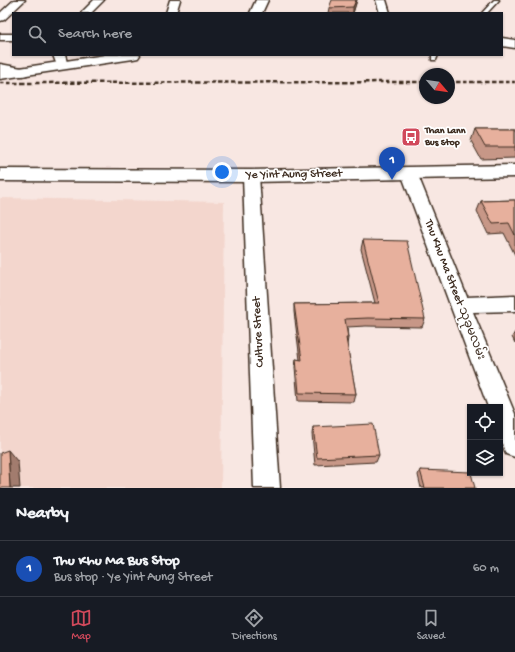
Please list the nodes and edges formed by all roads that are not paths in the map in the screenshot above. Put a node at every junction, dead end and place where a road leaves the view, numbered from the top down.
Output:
1 (20, 0) edge
2 (99, 0) edge
3 (175, 0) edge
4 (262, 0) edge
5 (381, 0) edge
6 (497, 0) edge
7 (87, 12) edge
8 (171, 12) edge
9 (256, 12) edge
10 (385, 12) edge
11 (485, 12) edge
12 (0, 18) edge
13 (0, 37) edge
14 (12, 37) edge
15 (503, 42) edge
16 (515, 44) edge
17 (118, 56) edge
18 (60, 60) edge
19 (0, 68) edge
20 (22, 72) junction
21 (0, 75) edge
22 (515, 171) edge
23 (409, 173) junction
24 (0, 175) edge
25 (251, 176) junction
26 (515, 303) edge
27 (460, 305) junction
28 (499, 404) edge
29 (503, 415) edge
30 (515, 445) edge
31 (267, 488) edge

1 - 12 street
2 - 7 street
3 - 8 street
4 - 9 main road
5 - 10 street
6 - 11 lane
13 - 14 street
15 - 16 main road
17 - 18 main road
18 - 20 main road
19 - 20 main road
20 - 21 main road
22 - 23 main road, Ye Yint Aung Street
23 - 25 main road, Ye Yint Aung Street
23 - 27 street, Thu Khu Ma Street သုခုမလမ်း
24 - 25 main road, Ye Yint Aung Street
25 - 31 street, Culture Street
26 - 27 street
27 - 28 street, Thu Khu Ma Street သုခုမလမ်း
29 - 30 street, Thu Khu Ma Street သုခုမလမ်း

